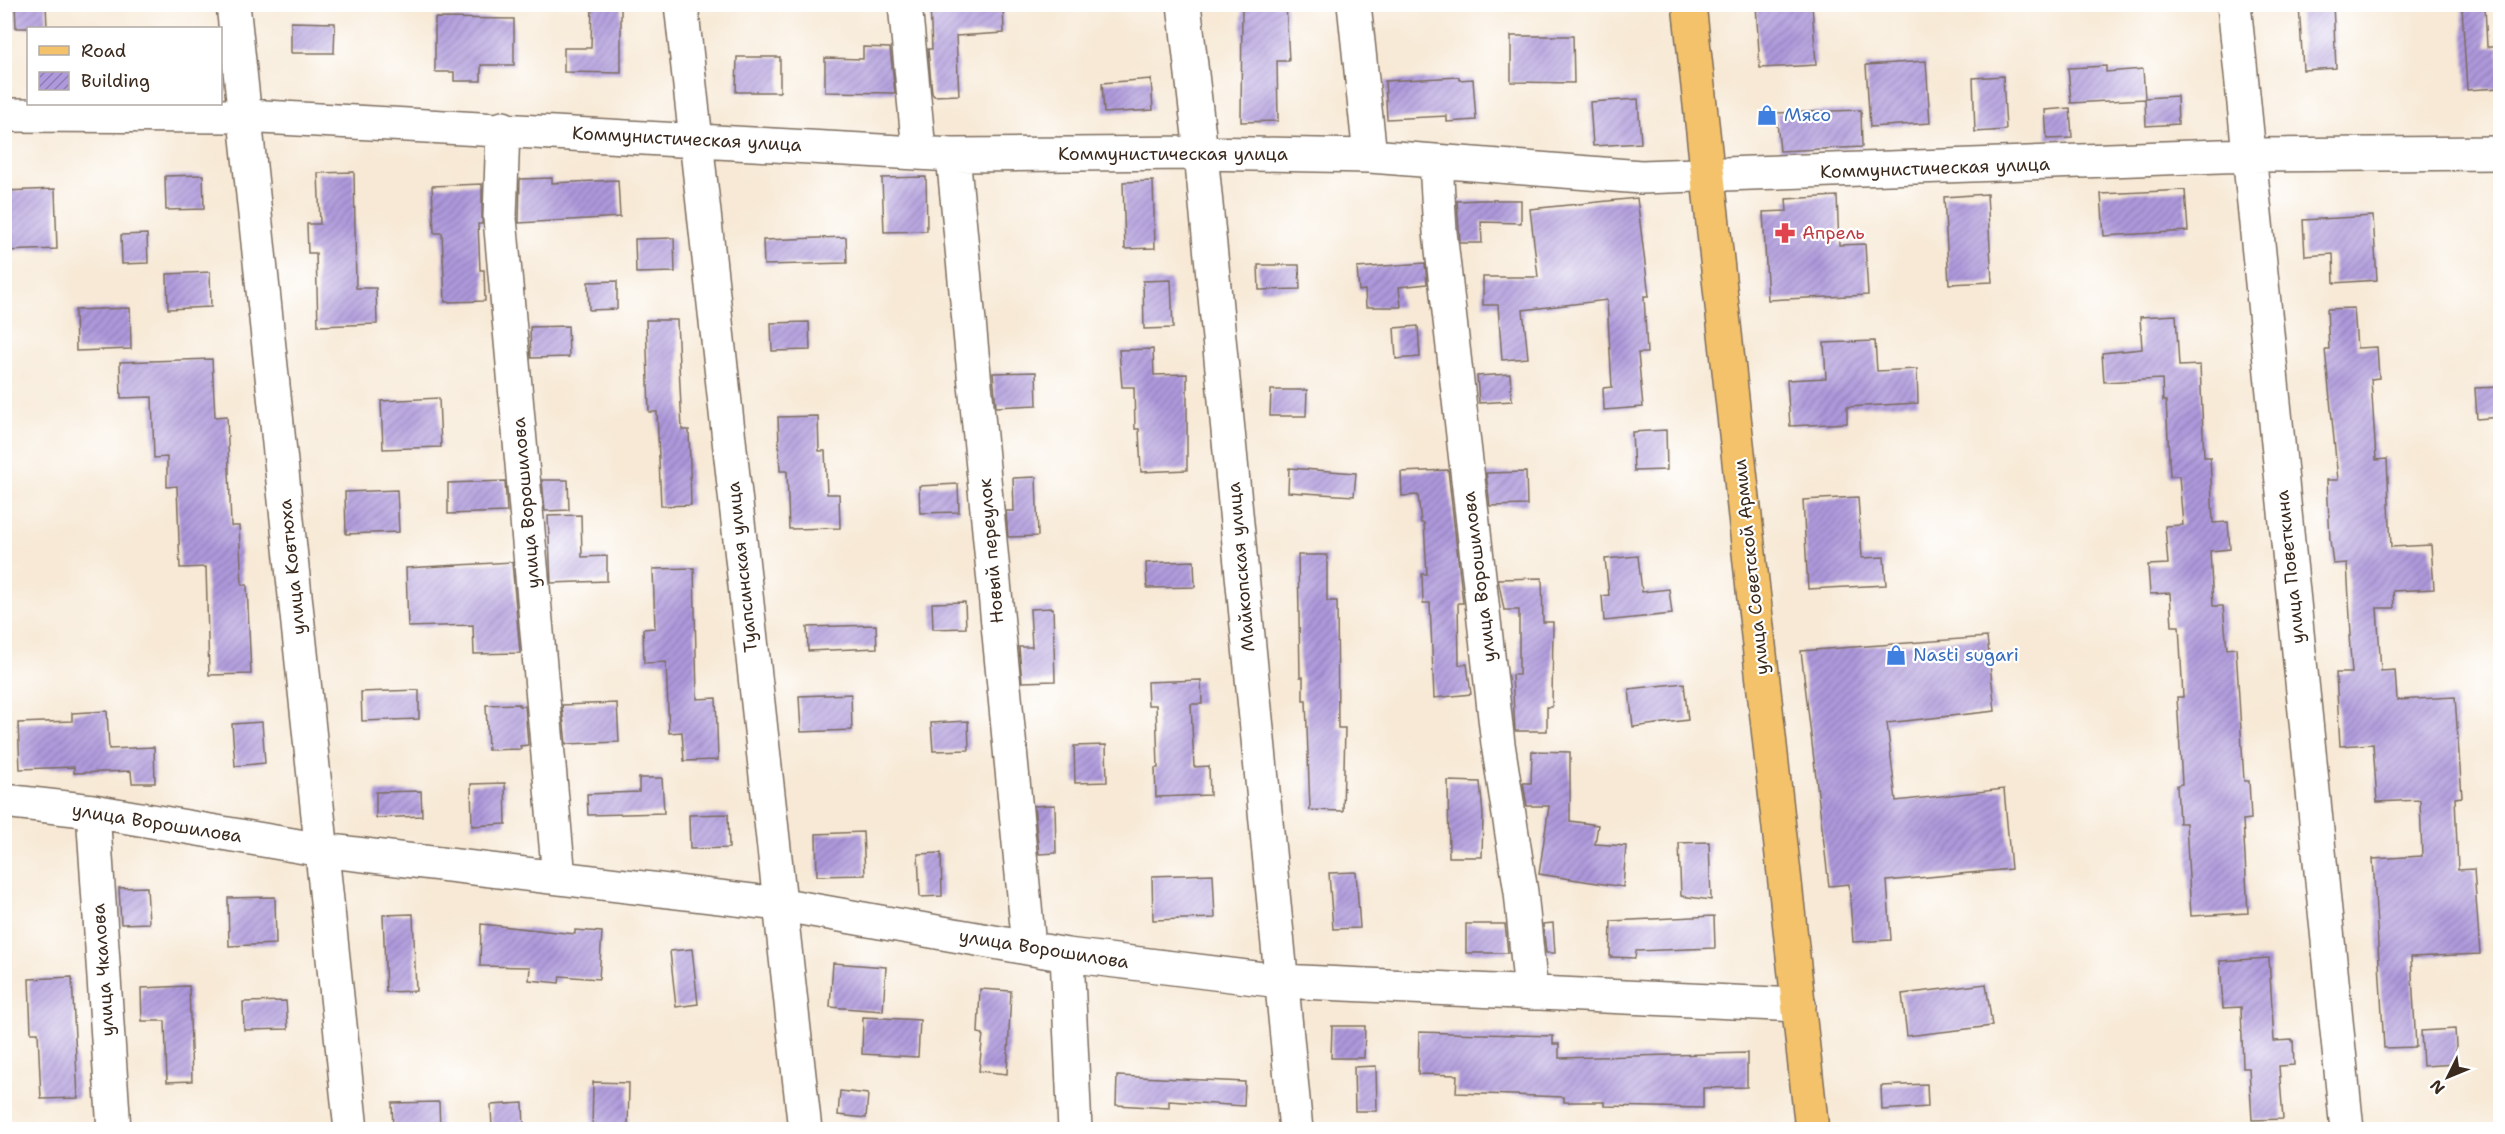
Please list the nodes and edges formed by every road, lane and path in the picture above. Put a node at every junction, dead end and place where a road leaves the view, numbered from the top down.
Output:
1 (233, 4) edge
2 (681, 4) edge
3 (905, 4) edge
4 (1184, 4) edge
5 (1354, 4) edge
6 (1689, 4) edge
7 (2234, 4) edge
8 (4, 115) edge
9 (245, 116) junction
10 (503, 128) junction
11 (695, 139) junction
12 (919, 151) junction
13 (1201, 153) junction
14 (2500, 153) edge
15 (953, 154) junction
16 (2248, 155) junction
17 (1370, 156) junction
18 (1436, 161) junction
19 (1709, 174) junction
20 (4, 801) edge
21 (93, 811) junction
22 (321, 850) junction
23 (560, 878) junction
24 (778, 904) junction
25 (1029, 947) junction
26 (1067, 955) junction
27 (1280, 981) junction
28 (1531, 993) junction
29 (1799, 1005) junction
30 (114, 1130) edge
31 (351, 1130) edge
32 (805, 1130) edge
33 (1075, 1130) edge
34 (1296, 1130) edge
35 (1812, 1130) edge
36 (2347, 1130) edge

1 - 9 street, улица Ковтюха
2 - 11 street, Туапсинская улица
3 - 12 street
4 - 13 street, Майкопская улица
5 - 17 street
6 - 19 main road, улица Советской Армии
7 - 16 street, улица Поветкина
8 - 9 street, Коммунистическая улица
9 - 10 street, Коммунистическая улица
9 - 22 street, улица Ковтюха
10 - 11 street, Коммунистическая улица
10 - 23 street, улица Ворошилова
11 - 12 street, Коммунистическая улица
11 - 24 street, Туапсинская улица
12 - 15 street, Коммунистическая улица
13 - 15 street, Коммунистическая улица
13 - 17 street, Коммунистическая улица
13 - 27 street, Майкопская улица
14 - 16 street, Коммунистическая улица
15 - 25 street, Новый переулок
16 - 19 street, Коммунистическая улица
16 - 36 street, улица Поветкина
17 - 18 street, Коммунистическая улица
18 - 19 street, Коммунистическая улица
18 - 28 street, улица Ворошилова
19 - 29 main road, улица Советской Армии
20 - 21 street, улица Ворошилова
21 - 22 street, улица Ворошилова
21 - 30 street, улица Чкалова
22 - 23 street, улица Ворошилова
22 - 31 street, улица Ковтюха
23 - 24 street, улица Ворошилова
24 - 25 street, улица Ворошилова
24 - 32 street, Туапсинская улица
25 - 26 street, улица Ворошилова
26 - 27 street, улица Ворошилова
26 - 33 street
27 - 28 street, улица Ворошилова
27 - 34 street, Майкопская улица
28 - 29 street, улица Ворошилова
29 - 35 main road, улица Советской Армии

